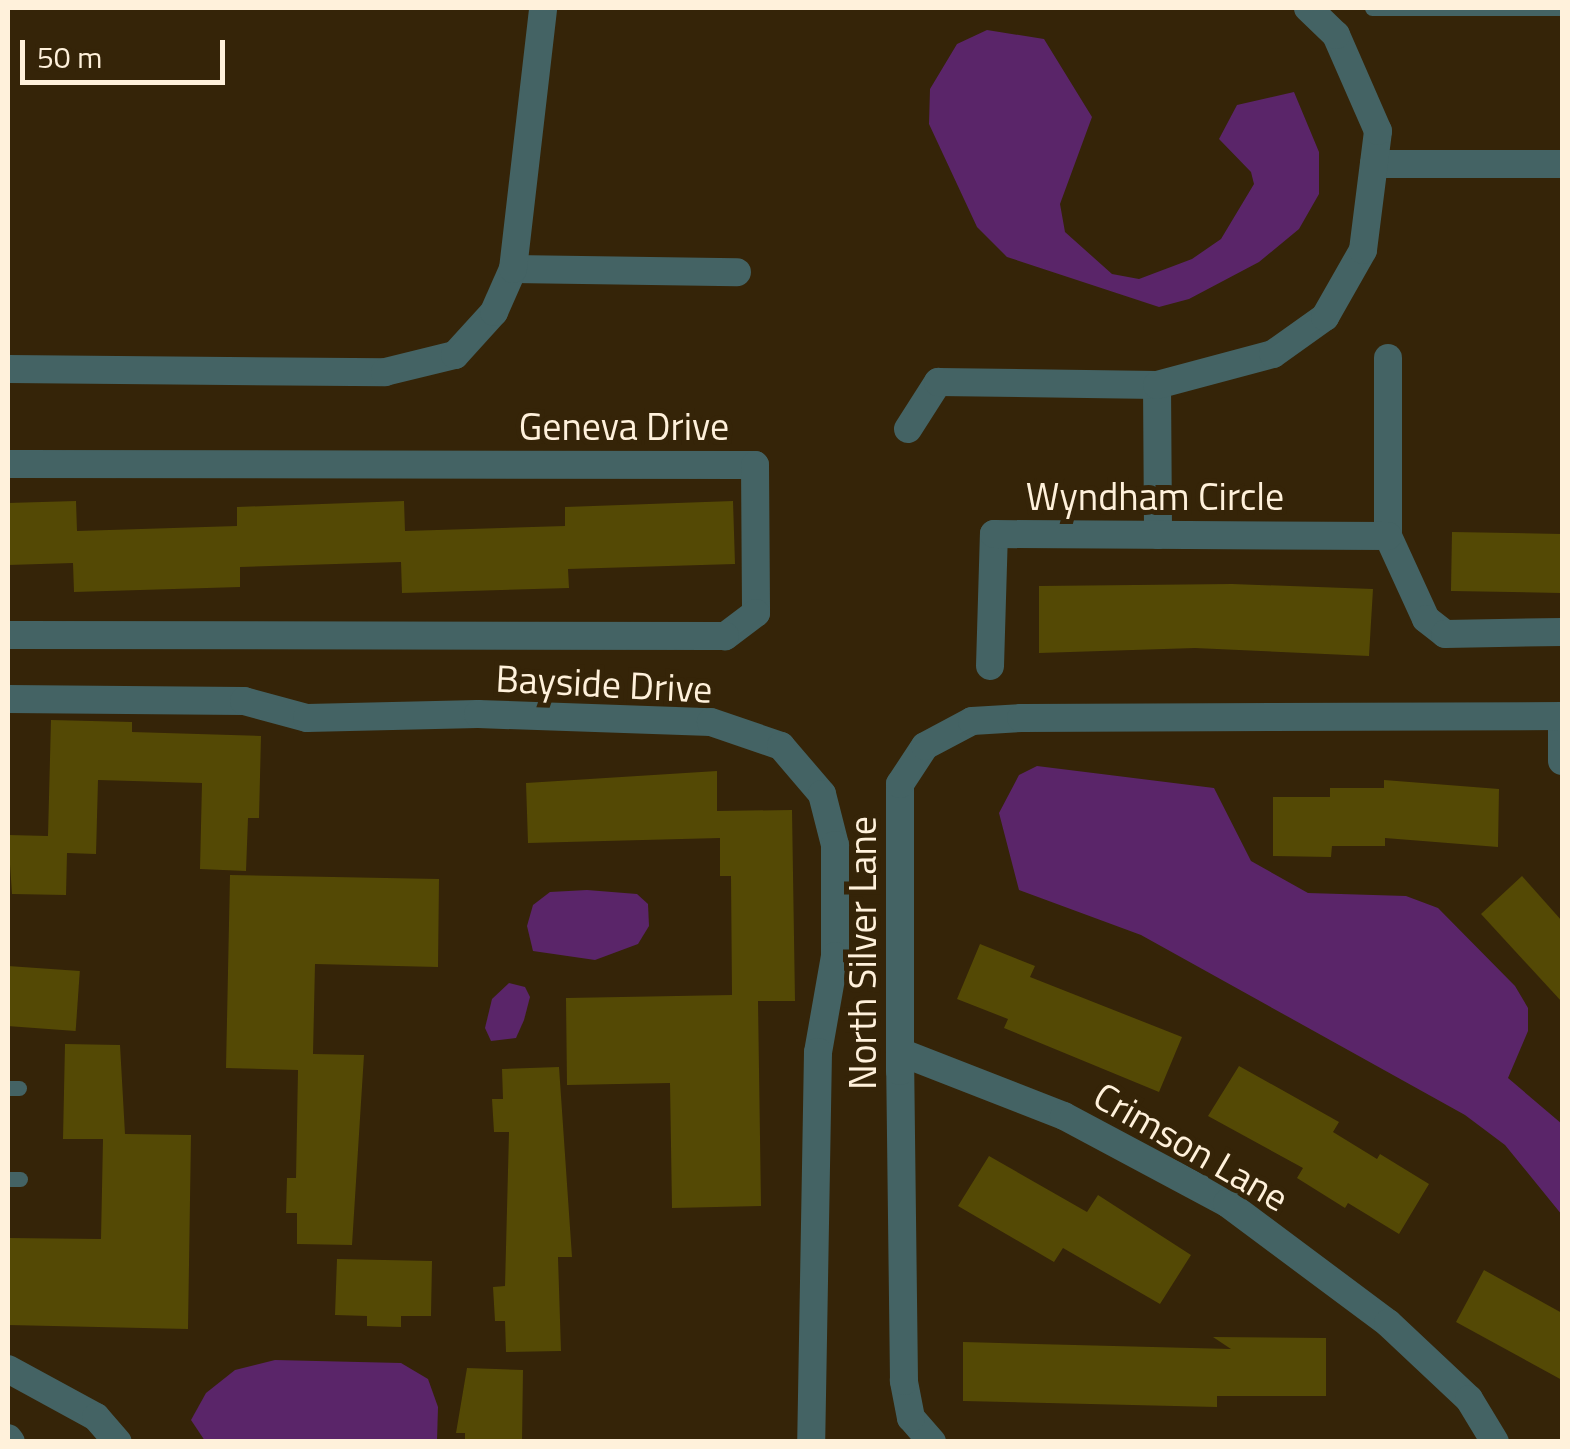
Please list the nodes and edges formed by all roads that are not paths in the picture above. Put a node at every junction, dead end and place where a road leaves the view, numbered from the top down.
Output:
1 (543, 8) edge
2 (1308, 8) edge
3 (1372, 8) edge
4 (1562, 8) edge
5 (1374, 164) junction
6 (1562, 164) edge
7 (513, 270) junction
8 (737, 272) dead end
9 (1388, 358) dead end
10 (8, 369) edge
11 (1157, 386) junction
12 (908, 429) dead end
13 (8, 464) edge
14 (1158, 534) junction
15 (1388, 536) junction
16 (1562, 632) edge
17 (8, 636) edge
18 (990, 666) dead end
19 (8, 699) edge
20 (1562, 718) edge
21 (1562, 761) edge
22 (900, 1052) junction
23 (8, 1368) edge
24 (118, 1442) edge
25 (812, 1442) edge
26 (932, 1442) edge
27 (1496, 1442) edge

1 - 7 street
2 - 5 street
3 - 4 lane
5 - 6 street
5 - 11 street
7 - 8 street
7 - 10 street
9 - 15 street
11 - 12 street
11 - 14 street
13 - 17 street, Geneva Drive
14 - 15 street, Wyndham Circle
14 - 18 street, Wyndham Circle
15 - 16 street
19 - 25 street, Bayside Drive
20 - 21 street
20 - 22 street, North Silver Lane
22 - 26 street, North Silver Lane
22 - 27 street, Crimson Lane
23 - 24 street

